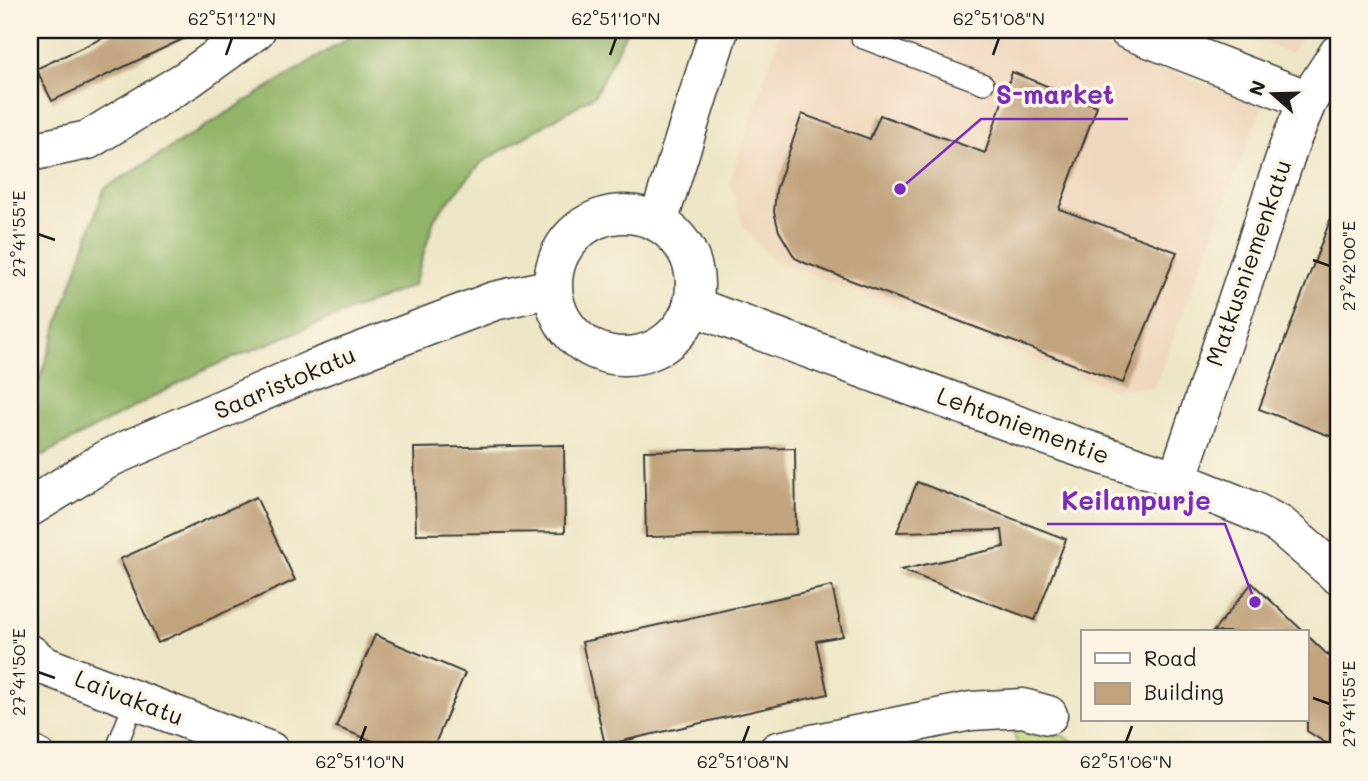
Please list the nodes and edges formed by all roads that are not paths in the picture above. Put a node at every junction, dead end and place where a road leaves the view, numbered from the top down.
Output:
1 (256, 30) edge
2 (719, 30) edge
3 (864, 30) edge
4 (1128, 30) edge
5 (1338, 54) edge
6 (984, 85) dead end
7 (1308, 100) junction
8 (30, 152) edge
9 (658, 222) junction
10 (552, 288) junction
11 (692, 306) junction
12 (1177, 480) junction
13 (30, 507) edge
14 (1338, 575) edge
15 (30, 654) edge
16 (135, 700) junction
17 (1048, 715) dead end
18 (30, 743) edge
19 (44, 751) edge
20 (114, 751) edge
21 (270, 751) edge
22 (778, 751) edge

1 - 8 main road
2 - 9 main road
3 - 6 lane
4 - 7 main road
5 - 7 main road, Matkusniemenkatu
7 - 12 main road, Matkusniemenkatu
9 - 10 main road
9 - 11 main road
10 - 11 main road
10 - 13 main road, Saaristokatu
11 - 12 main road, Lehtoniementie
12 - 14 main road, Lehtoniementie
15 - 16 main road, Laivakatu
16 - 20 lane
16 - 21 main road, Laivakatu
17 - 22 main road
18 - 19 lane

